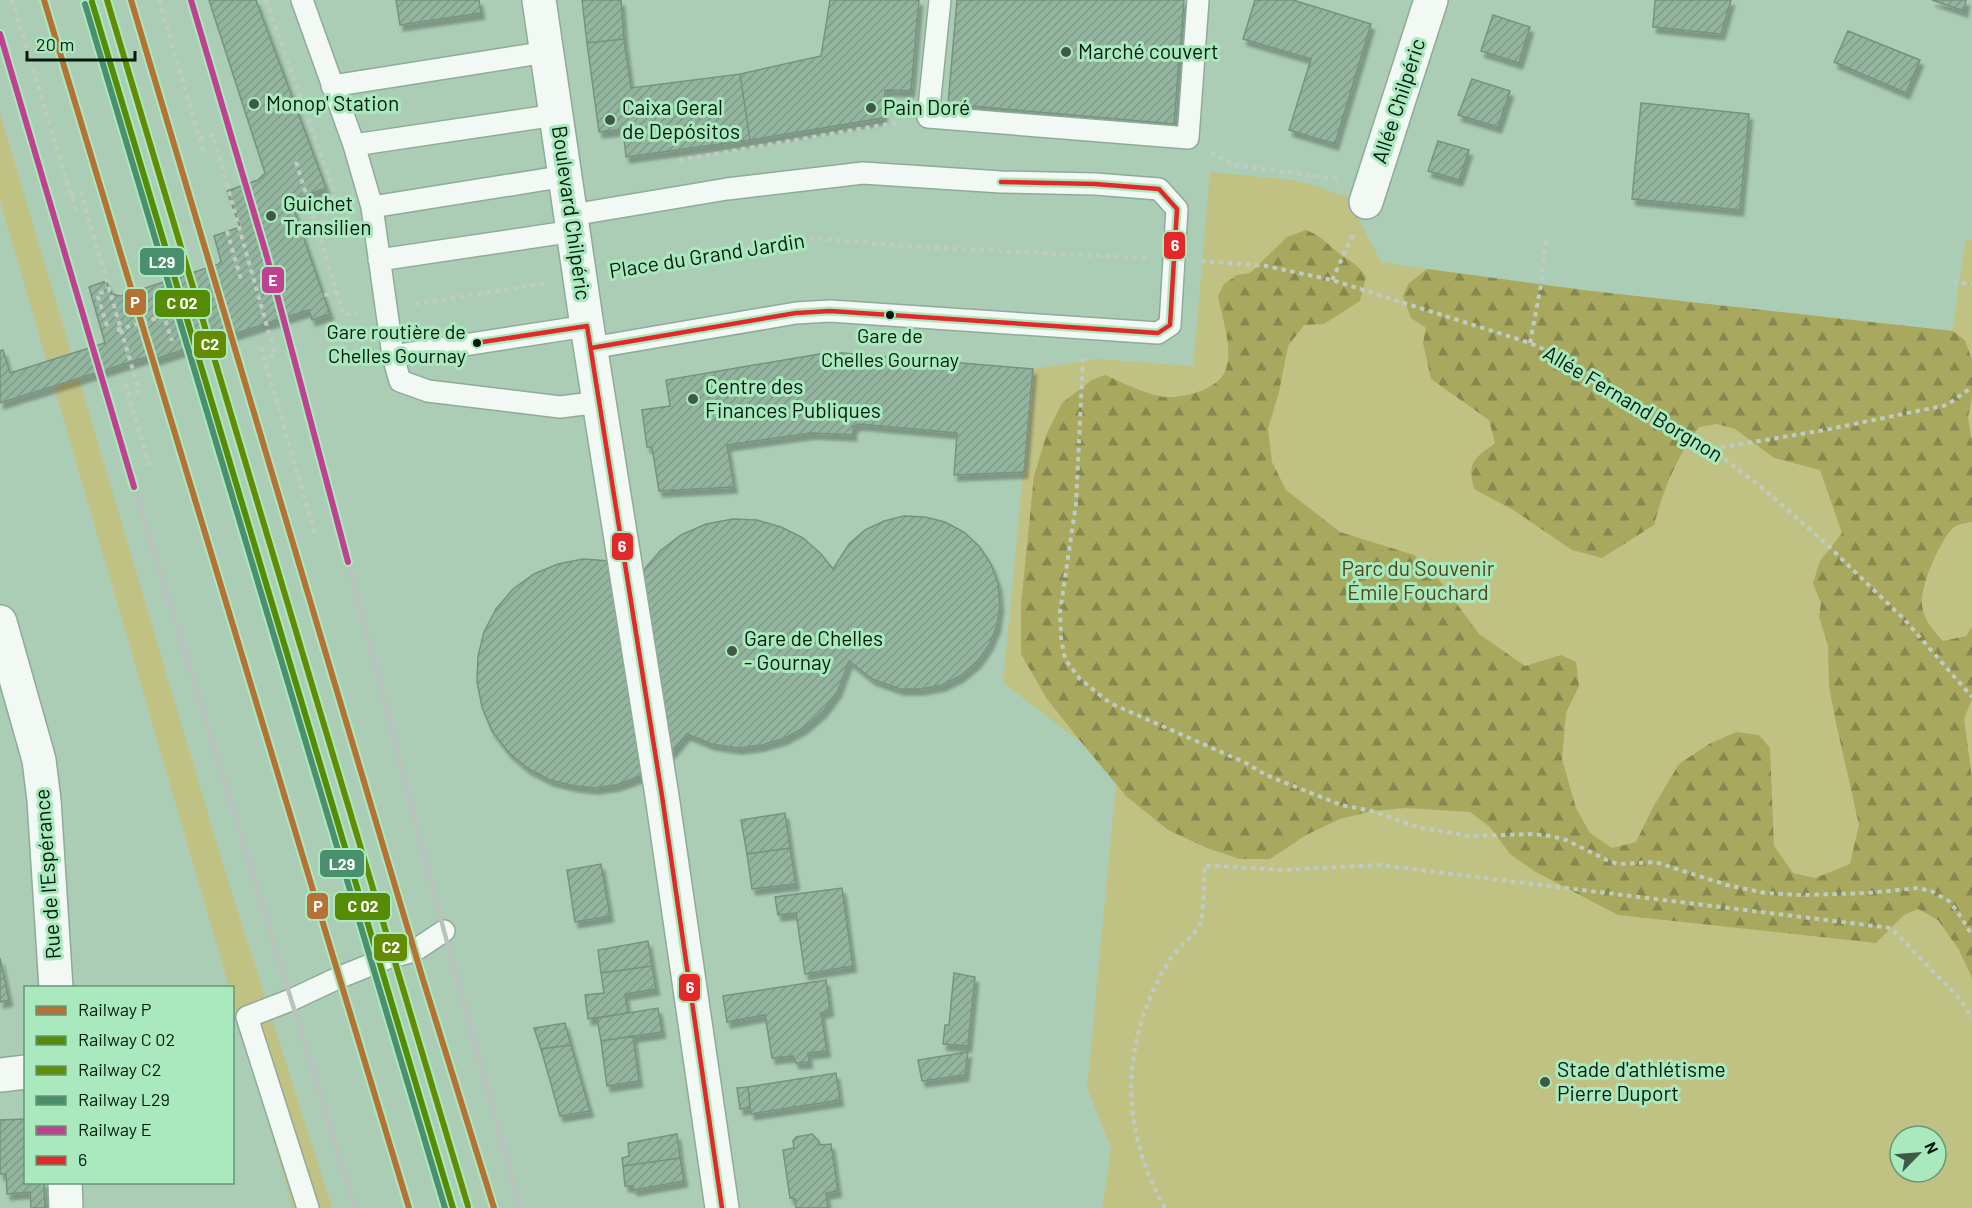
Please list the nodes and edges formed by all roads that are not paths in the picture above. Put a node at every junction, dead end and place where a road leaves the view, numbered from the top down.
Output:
1 (302, 0) edge
2 (539, 0) edge
3 (940, 0) edge
4 (1198, 0) edge
5 (1431, 0) edge
6 (546, 52) junction
7 (332, 86) junction
8 (556, 115) junction
9 (354, 146) junction
10 (566, 176) junction
11 (1366, 202) road end
12 (372, 207) junction
13 (573, 223) junction
14 (379, 260) junction
15 (589, 337) junction
16 (393, 356) junction
17 (600, 402) junction
18 (0, 624) edge
19 (444, 932) dead end
20 (56, 986) edge
21 (24, 1072) edge
22 (0, 1075) edge
23 (65, 1184) edge
24 (66, 1208) edge
25 (308, 1208) edge
26 (722, 1208) edge

1 - 7 lane
2 - 6 street, Boulevard Chilpéric
3 - 4 lane
5 - 11 street, Allée Chilpéric
6 - 7 lane
6 - 8 street, Boulevard Chilpéric
7 - 9 lane
8 - 9 lane
8 - 10 street, Boulevard Chilpéric
9 - 12 lane
10 - 12 lane
10 - 13 street, Boulevard Chilpéric
12 - 14 lane
13 - 14 lane
13 - 15 street, Boulevard Chilpéric
13 - 15 lane
14 - 16 lane
15 - 16 lane
15 - 17 street, Boulevard Chilpéric
16 - 17 lane
17 - 26 street, Boulevard Chilpéric
18 - 20 street, Rue de l'Espérance
19 - 25 lane
21 - 22 street
23 - 24 street

